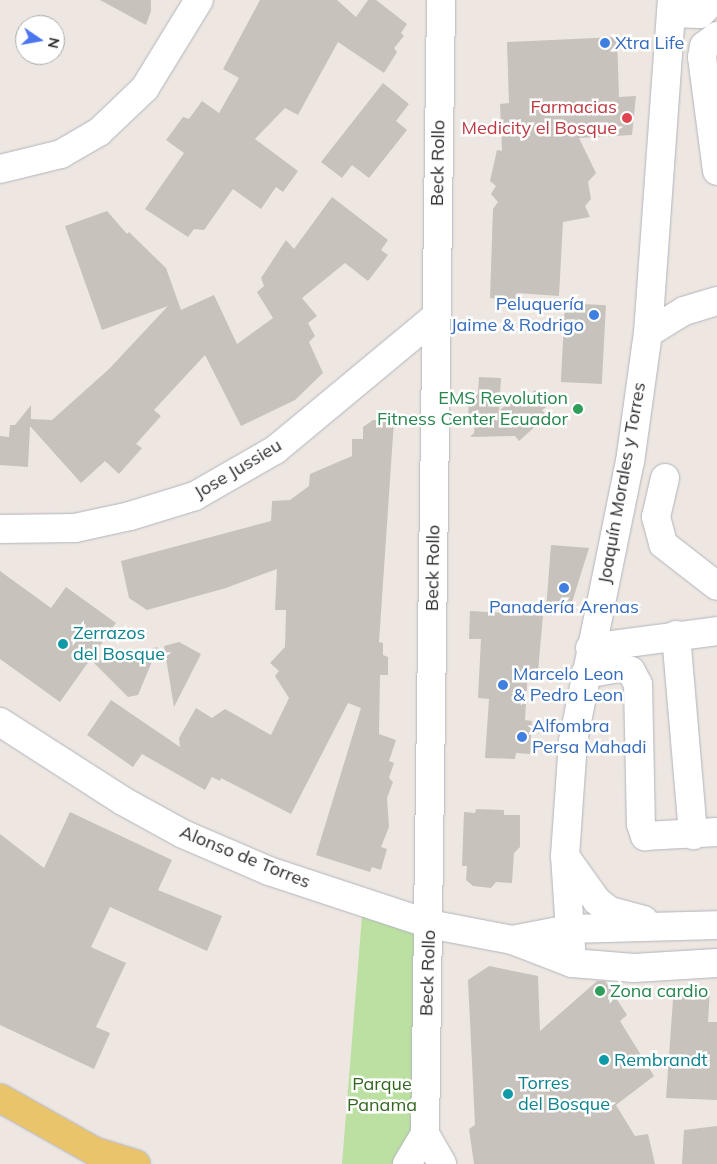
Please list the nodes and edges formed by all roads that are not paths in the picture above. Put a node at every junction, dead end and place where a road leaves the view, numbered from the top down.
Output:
1 (199, 0) edge
2 (713, 0) edge
3 (441, 2) dead end
4 (672, 6) edge
5 (717, 36) edge
6 (0, 170) edge
7 (717, 171) edge
8 (717, 301) edge
9 (435, 317) junction
10 (648, 333) junction
11 (665, 478) dead end
12 (0, 529) edge
13 (717, 586) edge
14 (717, 632) edge
15 (676, 635) junction
16 (588, 661) junction
17 (0, 722) edge
18 (705, 834) edge
19 (566, 856) junction
20 (430, 924) junction
21 (706, 926) edge
22 (569, 929) junction
23 (512, 940) junction
24 (717, 962) edge
25 (572, 963) junction
26 (0, 1098) edge
27 (425, 1134) junction
28 (136, 1164) edge
29 (408, 1164) edge
30 (442, 1164) edge

1 - 6 street
2 - 4 street
3 - 9 street, Beck Rollo
4 - 10 street, Joaquín Morales y Torres
5 - 7 street
8 - 10 street
9 - 12 street, Jose Jussieu
9 - 20 street, Beck Rollo
10 - 16 street, Joaquín Morales y Torres
11 - 13 street
14 - 15 street
15 - 16 street
15 - 18 street
16 - 18 street
16 - 19 street, Joaquín Morales y Torres
17 - 20 street, Alonso de Torres
19 - 21 street, Alonso de Torres
19 - 22 street, Joaquín Morales y Torres
20 - 23 street, Alonso de Torres
20 - 27 street, Beck Rollo
21 - 22 street, Alonso de Torres
22 - 23 street, Alonso de Torres
22 - 25 street, Joaquín Morales y Torres
23 - 25 street, Alonso de Torres
24 - 25 street, Alonso de Torres
26 - 28 main road
27 - 29 street, Beck Rollo
27 - 30 street

